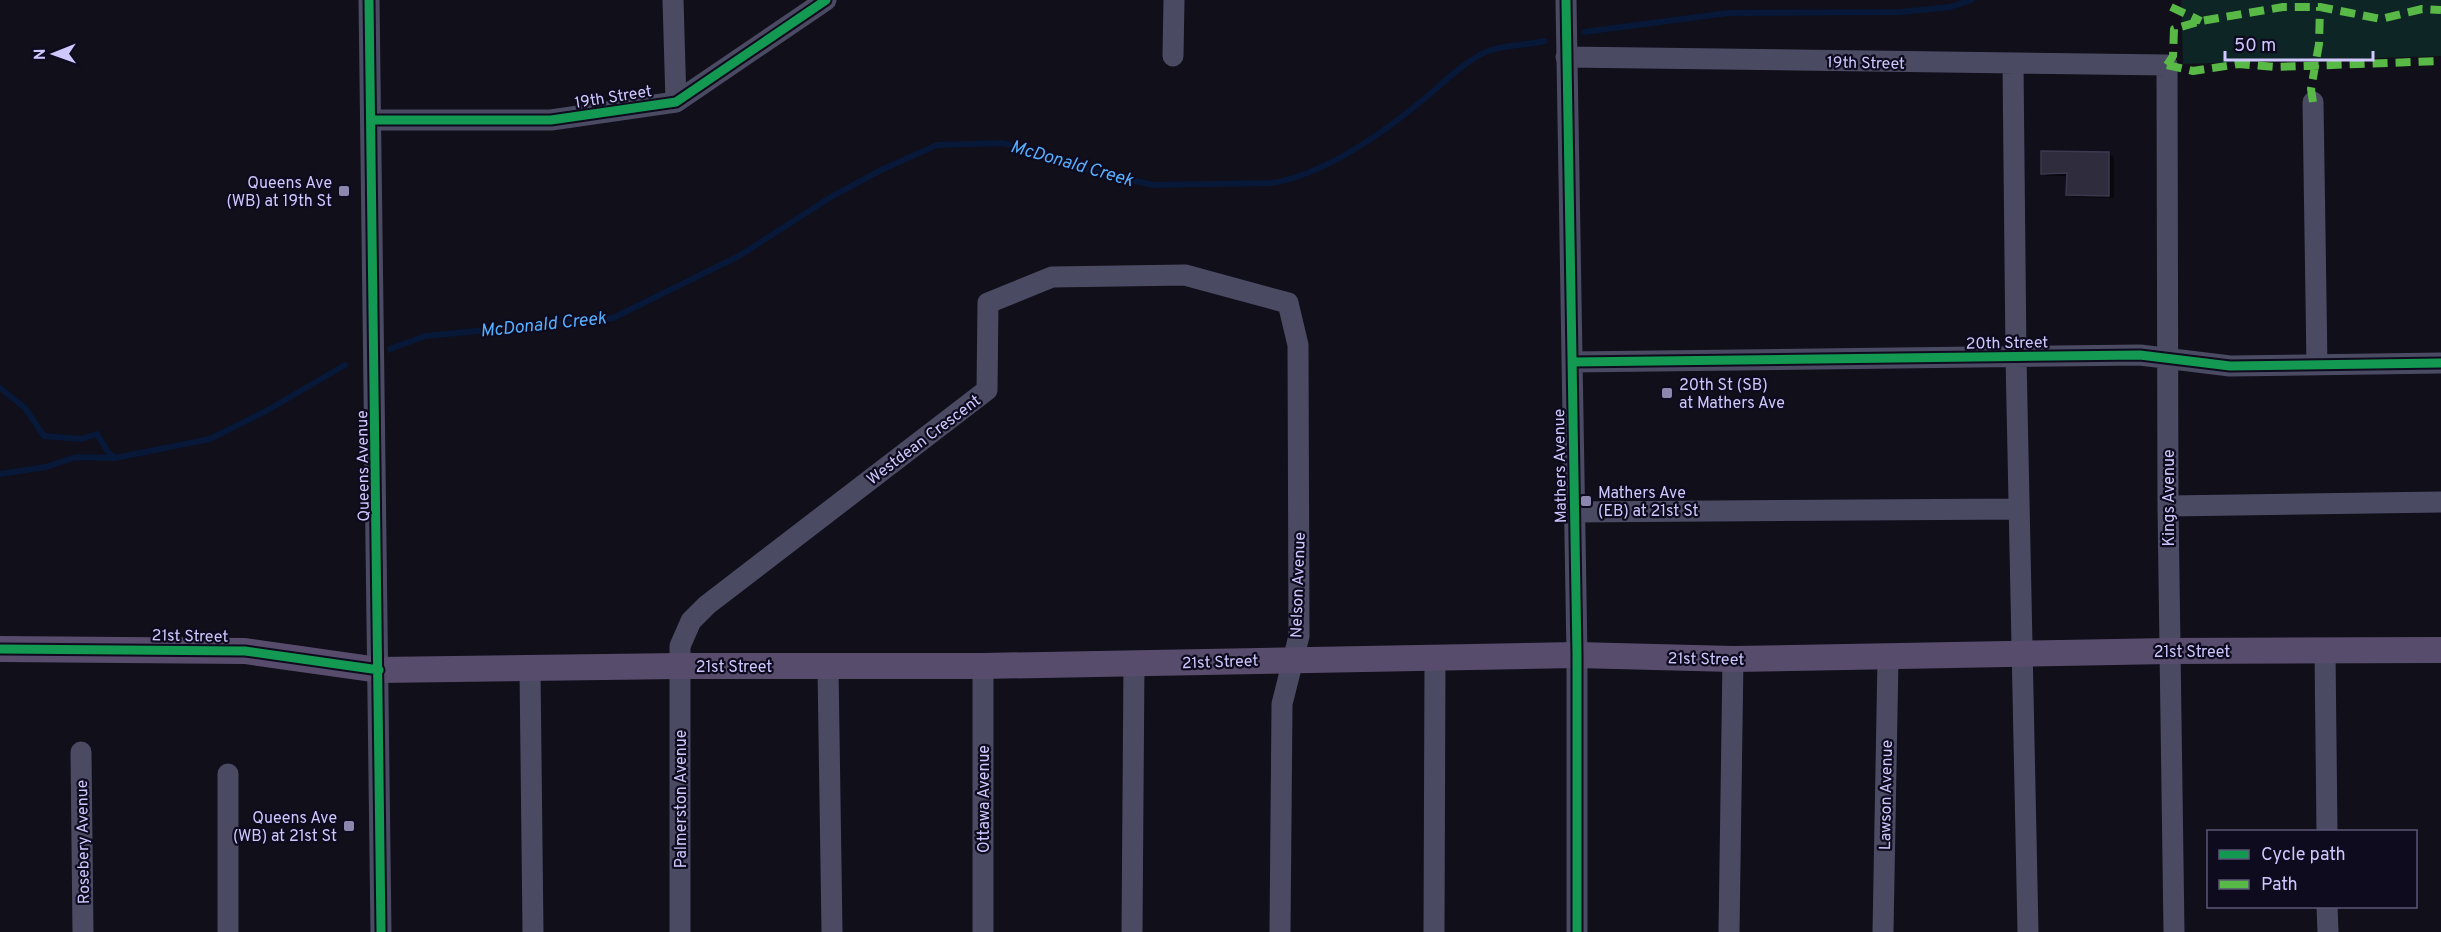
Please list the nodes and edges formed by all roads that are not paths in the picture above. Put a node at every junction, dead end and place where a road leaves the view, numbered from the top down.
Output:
1 (369, 0) edge
2 (673, 0) edge
3 (826, 0) edge
4 (1174, 0) edge
5 (1566, 0) edge
6 (1173, 56) dead end
7 (1566, 57) junction
8 (2013, 64) junction
9 (2167, 65) joint
10 (676, 102) junction
11 (2313, 102) dead end
12 (373, 120) junction
13 (1298, 345) joint
14 (2016, 357) junction
15 (2168, 357) junction
16 (1572, 362) junction
17 (2441, 363) edge
18 (2317, 364) junction
19 (2441, 502) edge
20 (2168, 506) junction
21 (2019, 509) junction
22 (1574, 512) junction
23 (0, 649) edge
24 (2441, 650) edge
25 (2169, 651) junction
26 (2325, 651) junction
27 (1577, 655) junction
28 (2021, 656) junction
29 (1435, 657) junction
30 (1291, 658) junction
31 (1888, 658) junction
32 (1734, 659) junction
33 (1134, 663) junction
34 (680, 666) junction
35 (983, 666) junction
36 (828, 667) junction
37 (530, 669) junction
38 (379, 670) junction
39 (81, 752) dead end
40 (228, 774) dead end
41 (2327, 830) edge
42 (2327, 908) edge
43 (83, 932) edge
44 (228, 932) edge
45 (381, 932) edge
46 (533, 932) edge
47 (680, 932) edge
48 (832, 932) edge
49 (983, 932) edge
50 (1132, 932) edge
51 (1280, 932) edge
52 (1434, 932) edge
53 (1577, 932) edge
54 (1729, 932) edge
55 (1883, 932) edge
56 (2028, 932) edge
57 (2174, 932) edge
58 (2328, 932) edge

1 - 12 street, Queens Avenue
2 - 10 street
3 - 10 street, 19th Street
4 - 6 street
5 - 7 street, Mathers Avenue
7 - 8 street, 19th Street
7 - 16 street, Mathers Avenue
8 - 9 street, 19th Street
8 - 14 street
9 - 15 street, Kings Avenue
10 - 12 street, 19th Street
11 - 18 street
12 - 38 street, Queens Avenue
13 - 30 street, Nelson Avenue
13 - 34 street, Westdean Crescent
14 - 15 street, 20th Street
14 - 16 street, 20th Street
14 - 21 street
15 - 18 street, 20th Street
15 - 20 street, Kings Avenue
16 - 22 street, Mathers Avenue
17 - 18 street, 20th Street
19 - 20 street
20 - 25 street, Kings Avenue
21 - 22 street
21 - 28 street
22 - 27 street, Mathers Avenue
23 - 38 main road, 21st Street
24 - 26 main road, 21st Street
25 - 26 main road, 21st Street
25 - 28 main road, 21st Street
25 - 57 street, Kings Avenue
26 - 41 street
27 - 29 main road, 21st Street
27 - 32 main road, 21st Street
27 - 53 street, Mathers Avenue
28 - 31 main road, 21st Street
28 - 56 street
29 - 30 main road, 21st Street
29 - 52 street
30 - 33 main road, 21st Street
30 - 51 street, Nelson Avenue
31 - 32 main road, 21st Street
31 - 55 street, Lawson Avenue
32 - 54 street
33 - 35 main road, 21st Street
33 - 50 street
34 - 36 main road, 21st Street
34 - 37 main road, 21st Street
34 - 47 street, Palmerston Avenue
35 - 36 main road, 21st Street
35 - 49 street, Ottawa Avenue
36 - 48 street
37 - 38 main road, 21st Street
37 - 46 street
38 - 45 street, Queens Avenue
39 - 43 street, Rosebery Avenue
40 - 44 street
42 - 58 street

